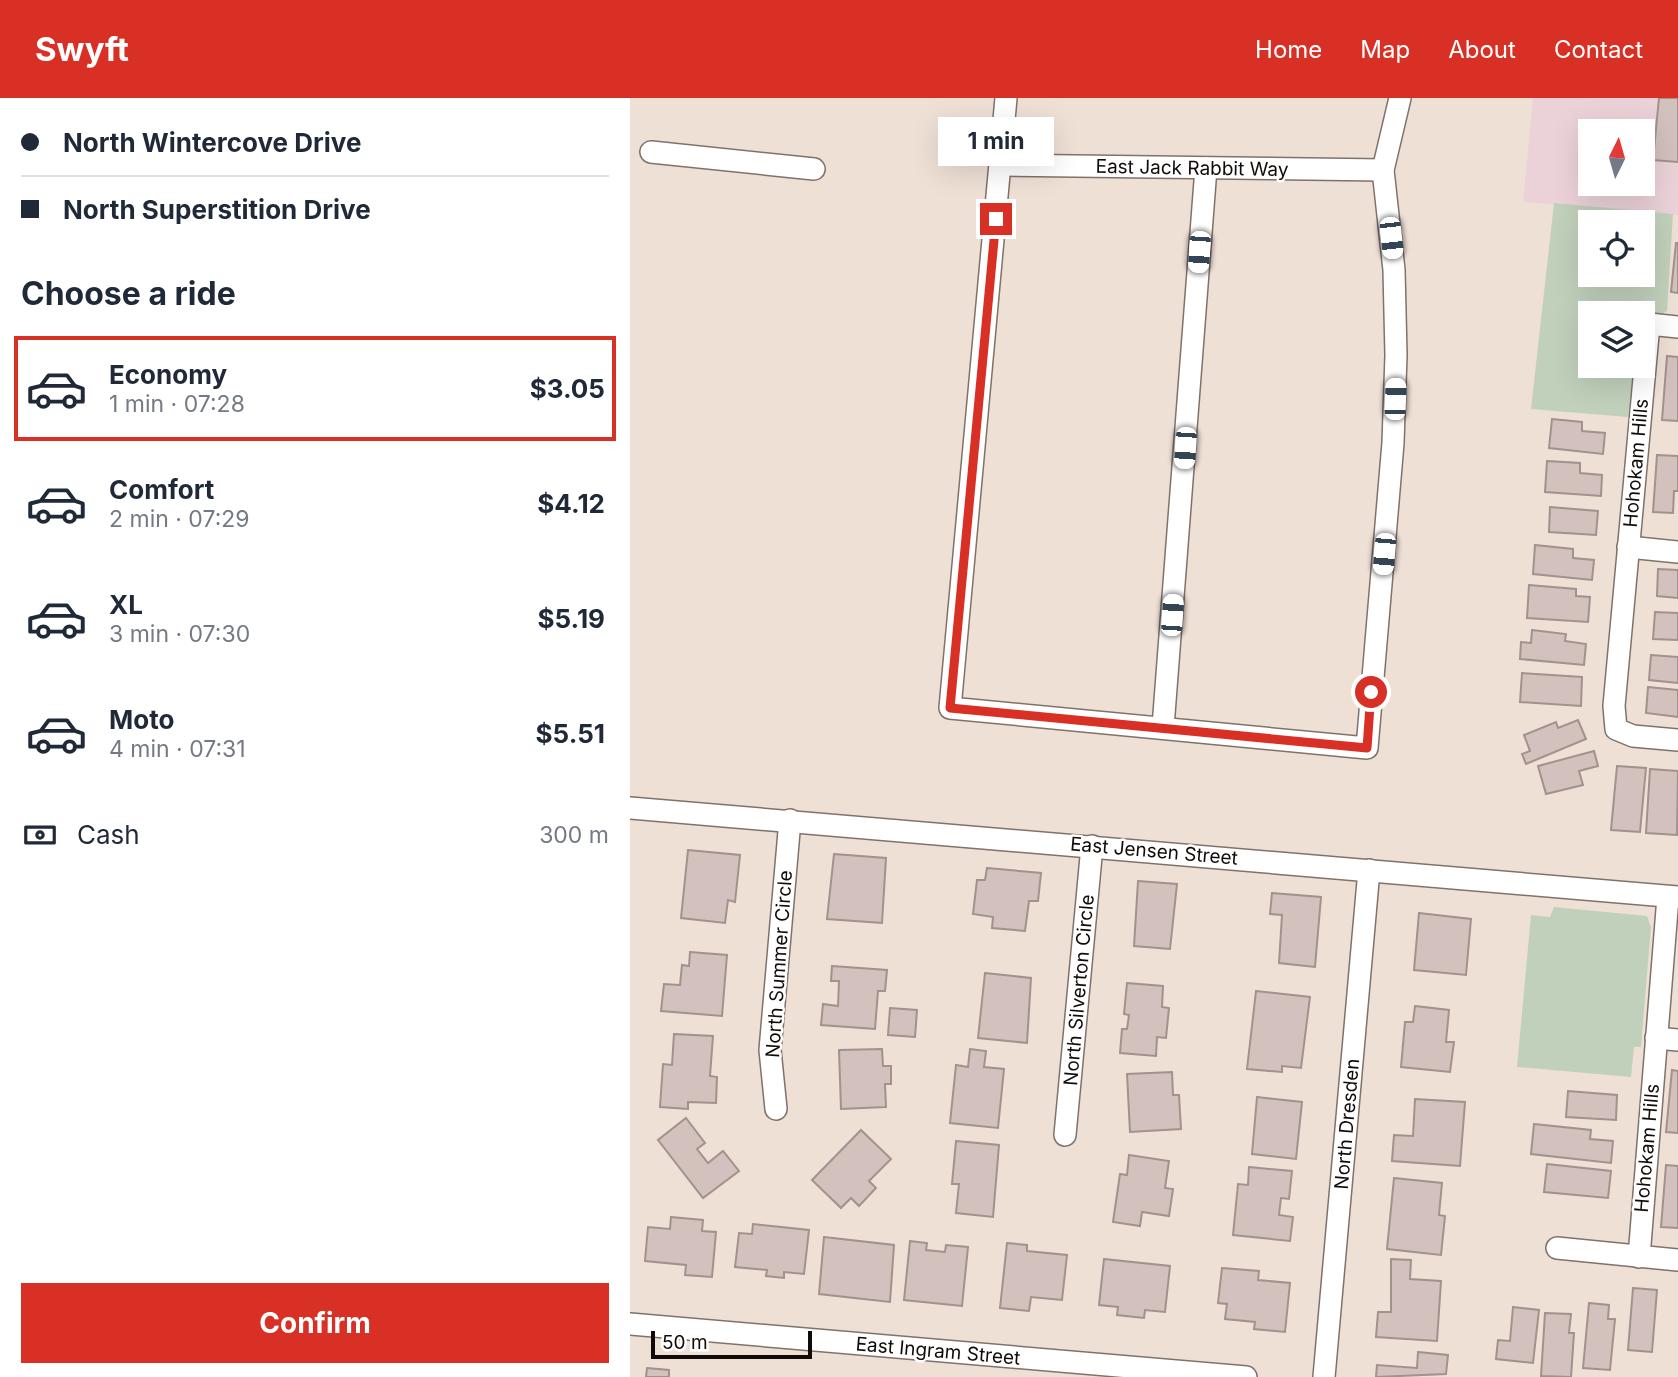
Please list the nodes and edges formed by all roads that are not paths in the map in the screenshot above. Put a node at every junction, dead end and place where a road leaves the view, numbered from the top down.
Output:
1 (1006, 98) edge
2 (1400, 98) edge
3 (650, 152) dead end
4 (1001, 165) junction
5 (814, 169) dead end
6 (1206, 169) junction
7 (1383, 170) junction
8 (1678, 327) edge
9 (1628, 547) junction
10 (1678, 552) edge
11 (1163, 727) junction
12 (1678, 740) edge
13 (630, 808) edge
14 (790, 820) junction
15 (1092, 846) junction
16 (1369, 870) junction
17 (1673, 897) edge
18 (1656, 1038) junction
19 (1678, 1040) edge
20 (776, 1109) dead end
21 (1065, 1135) dead end
22 (1557, 1248) dead end
23 (1639, 1257) junction
24 (1678, 1260) edge
25 (630, 1324) edge
26 (1246, 1377) edge
27 (1324, 1377) edge

1 - 4 street
2 - 7 street
3 - 5 street
4 - 6 street, East Jack Rabbit Way
4 - 11 street
6 - 7 street, East Jack Rabbit Way
6 - 11 street
7 - 11 street
8 - 9 street, Hohokam Hills
9 - 10 street, Hohokam Hills
9 - 12 street, Hohokam Hills
13 - 14 street, East Jensen Street
14 - 15 street, East Jensen Street
14 - 20 street, North Summer Circle
15 - 16 street, East Jensen Street
15 - 21 street, North Silverton Circle
16 - 17 street, East Jensen Street
16 - 27 street, North Dresden
17 - 18 street, Hohokam Hills
18 - 19 street
18 - 23 street, Hohokam Hills
22 - 23 street
23 - 24 street
25 - 26 street, East Ingram Street

